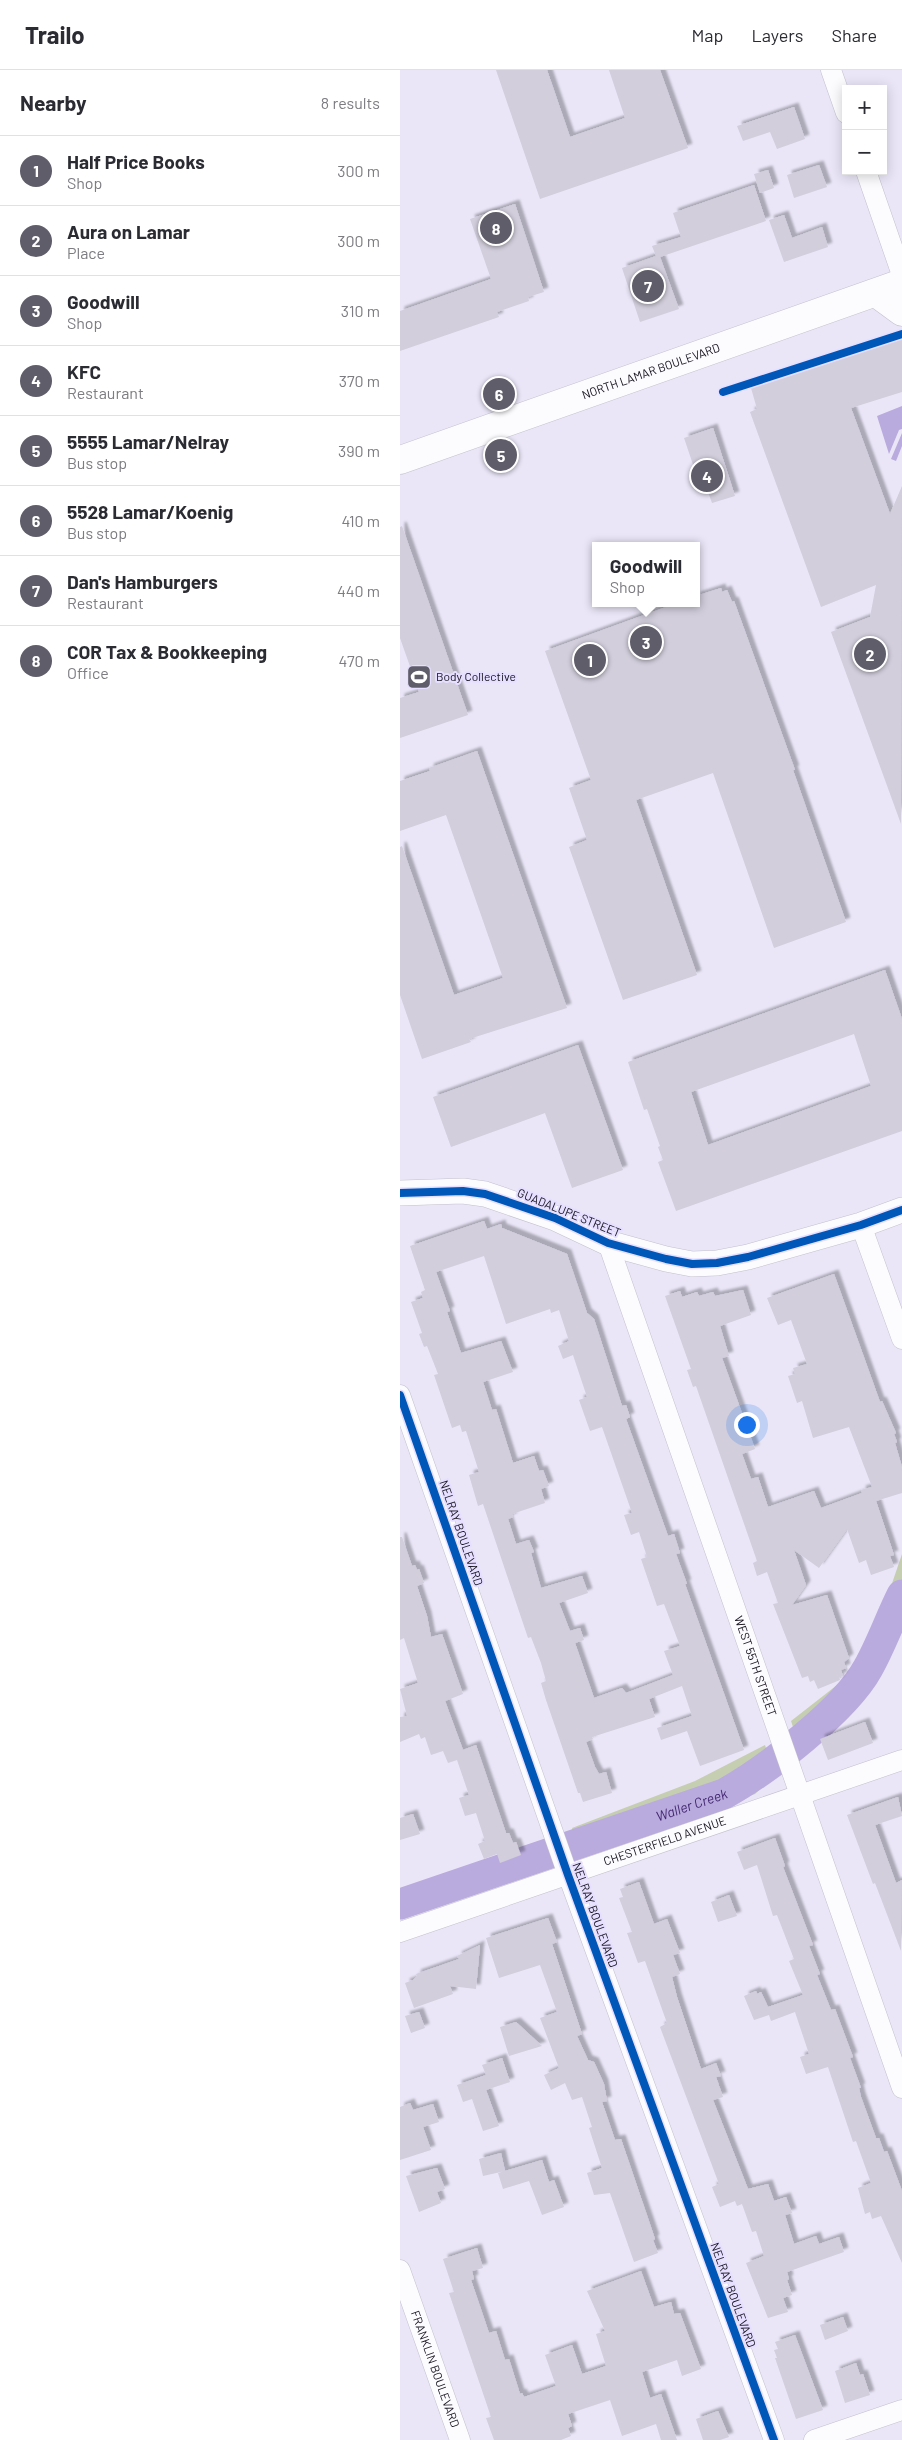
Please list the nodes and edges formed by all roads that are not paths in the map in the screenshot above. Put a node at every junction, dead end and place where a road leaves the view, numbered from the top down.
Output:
1 (831, 70) edge
2 (842, 102) edge
3 (867, 175) edge
4 (902, 275) edge
5 (902, 283) edge
6 (876, 293) junction
7 (902, 312) edge
8 (400, 460) edge
9 (400, 1193) edge
10 (902, 1210) edge
11 (861, 1225) junction
12 (608, 1243) junction
13 (902, 1339) edge
14 (400, 1395) edge
15 (902, 1760) edge
16 (800, 1796) junction
17 (568, 1875) junction
18 (400, 1932) edge
19 (902, 2088) edge
20 (400, 2270) edge
21 (902, 2410) edge
22 (460, 2440) edge
23 (774, 2440) edge
24 (814, 2440) edge

1 - 2 street
3 - 4 street
5 - 6 main road, NORTH LAMAR BOULEVARD
6 - 7 main road
6 - 8 main road, NORTH LAMAR BOULEVARD
9 - 12 street, GUADALUPE STREET
10 - 11 street, GUADALUPE STREET
11 - 12 street, GUADALUPE STREET
11 - 13 street
12 - 16 street, WEST 55TH STREET
14 - 17 street, NELRAY BOULEVARD
15 - 16 street, CHESTERFIELD AVENUE
16 - 17 street, CHESTERFIELD AVENUE
16 - 19 street, WEST 55TH STREET
17 - 18 street, CHESTERFIELD AVENUE
17 - 23 street, NELRAY BOULEVARD
20 - 22 street, FRANKLIN BOULEVARD
21 - 24 street

